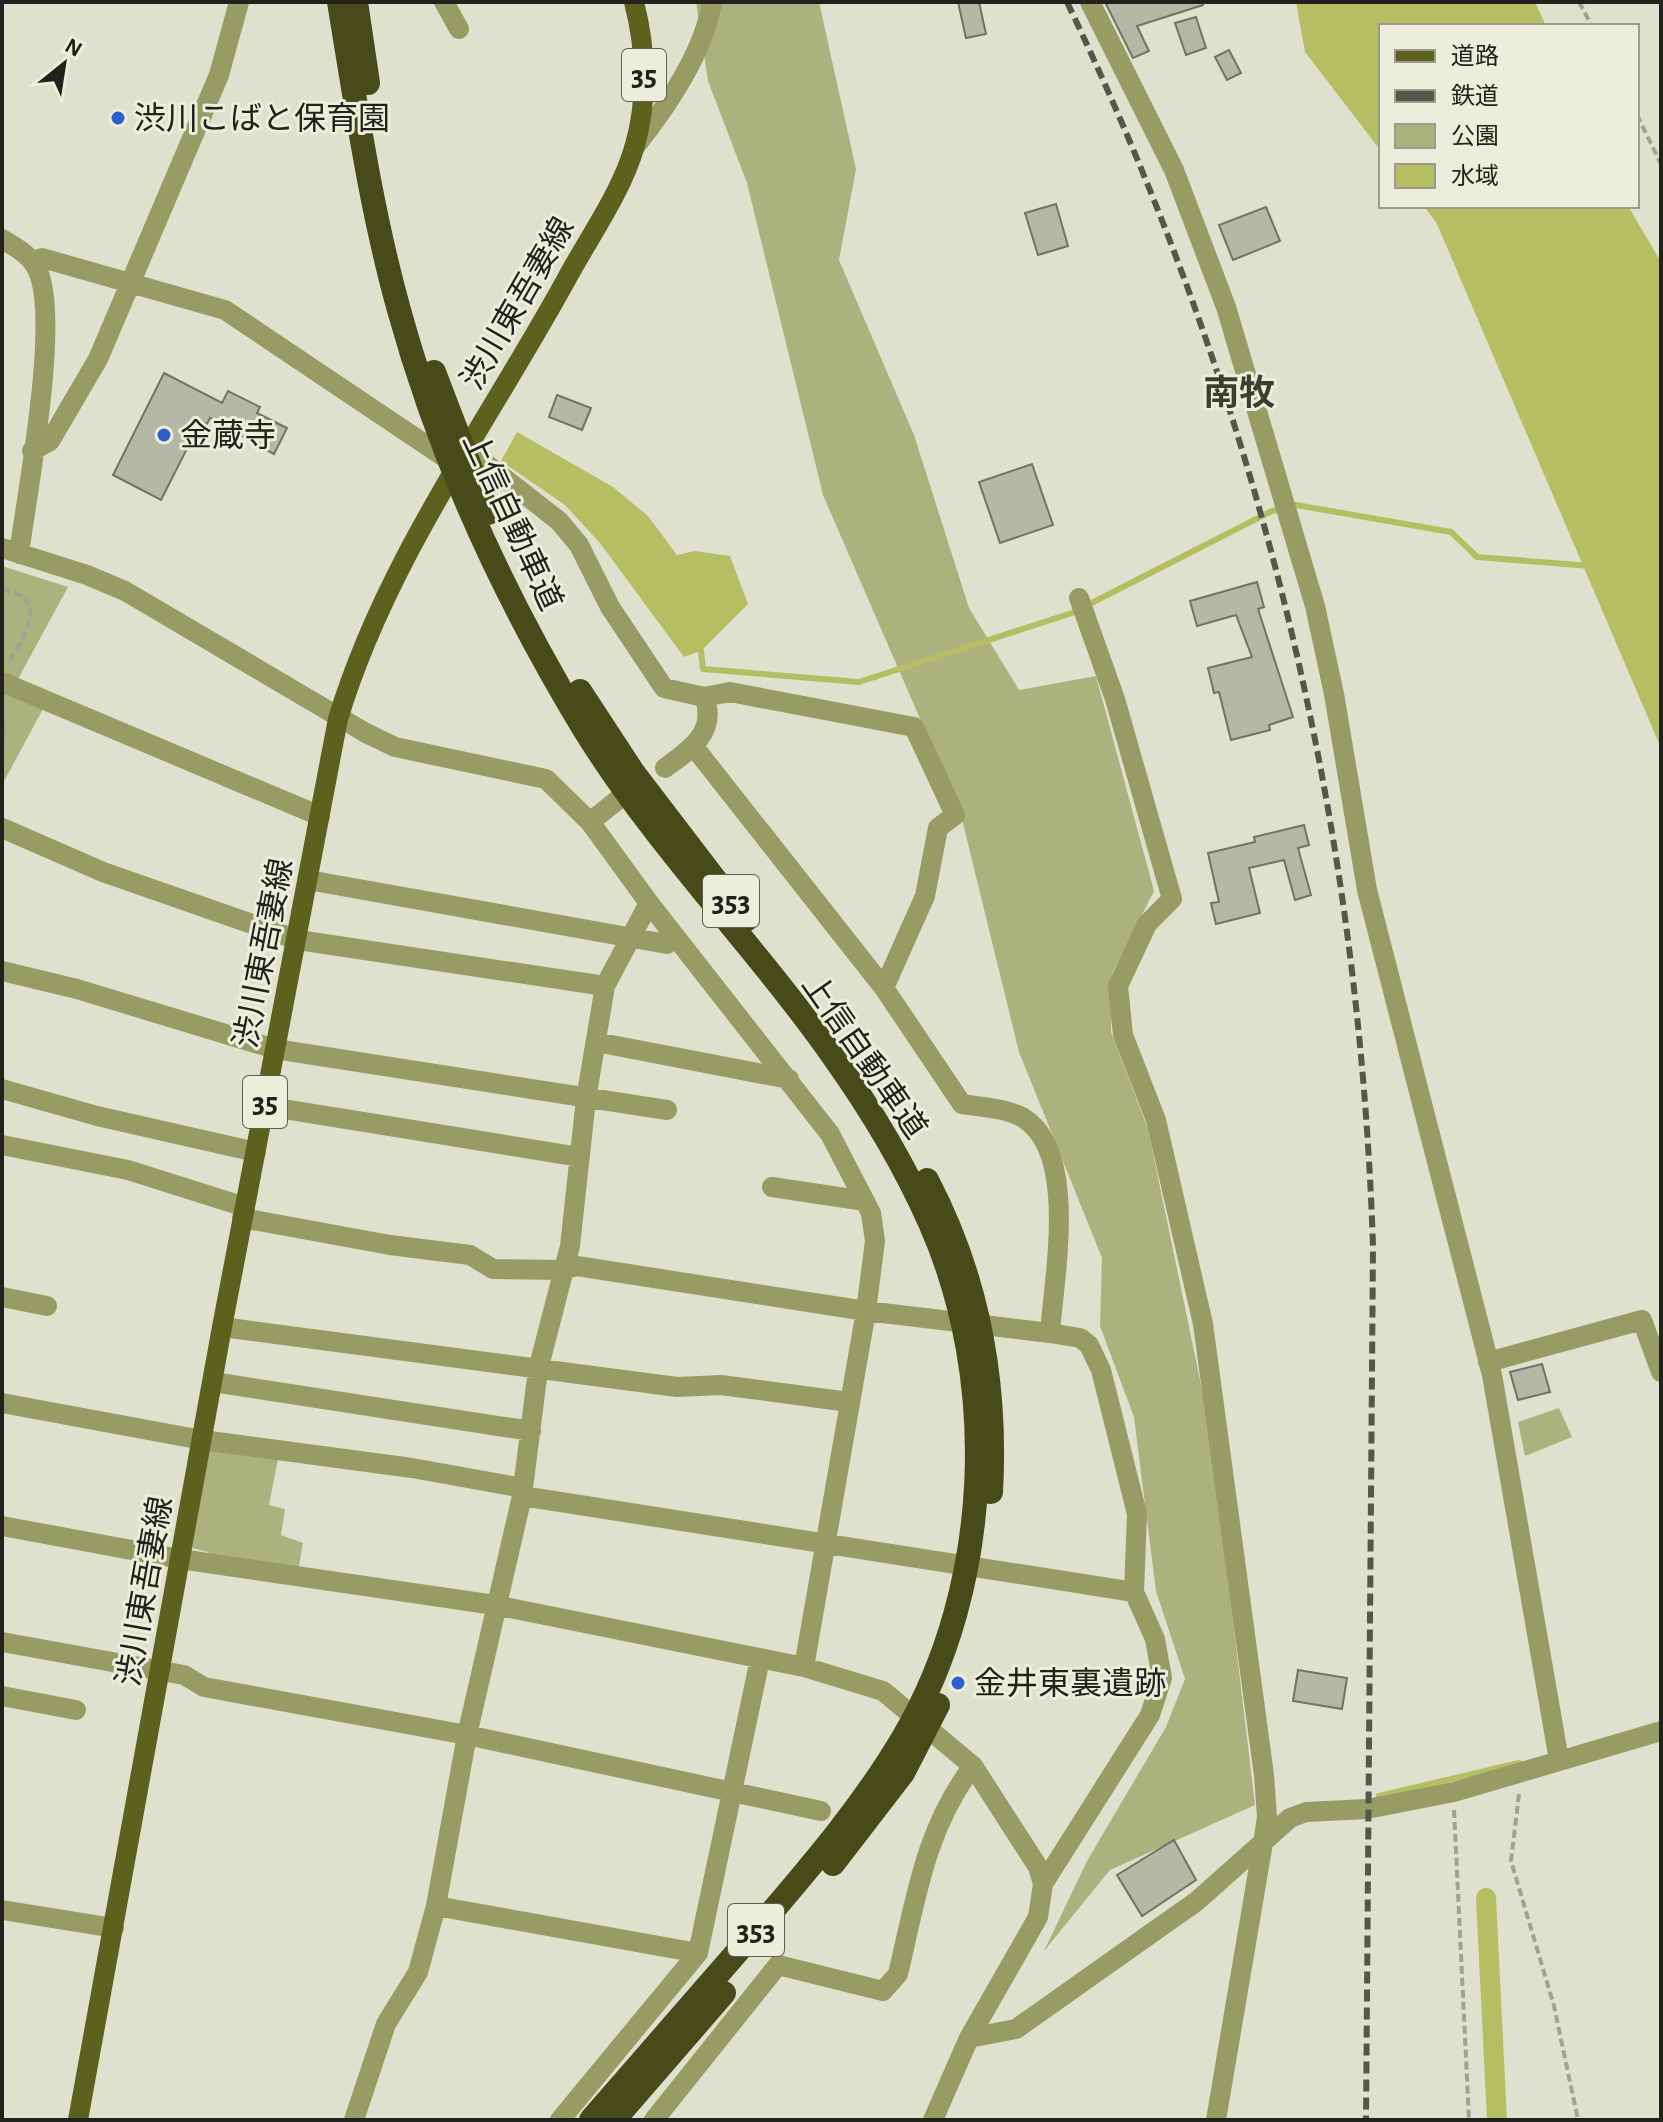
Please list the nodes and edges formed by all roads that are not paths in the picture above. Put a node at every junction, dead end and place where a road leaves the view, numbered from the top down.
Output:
1 (239, 2) edge
2 (339, 2) edge
3 (356, 2) edge
4 (444, 2) edge
5 (634, 2) edge
6 (712, 2) edge
7 (1090, 2) edge
8 (459, 29) dead end
9 (634, 148) junction
10 (2, 222) edge
11 (2, 239) edge
12 (27, 256) junction
13 (130, 285) junction
14 (404, 301) junction
15 (32, 451) junction
16 (462, 458) junction
17 (10, 551) edge
18 (1079, 598) dead end
19 (10, 686) edge
20 (704, 697) junction
21 (338, 719) junction
22 (694, 747) junction
23 (665, 768) dead end
24 (620, 798) dead end
25 (320, 816) junction
26 (590, 822) junction
27 (2, 828) edge
28 (308, 880) junction
29 (649, 903) junction
30 (629, 936) junction
31 (298, 940) junction
32 (667, 944) dead end
33 (2, 971) edge
34 (605, 986) junction
35 (884, 988) junction
36 (596, 1042) junction
37 (275, 1049) junction
38 (789, 1079) junction
39 (2, 1089) edge
40 (586, 1099) junction
41 (265, 1106) junction
42 (667, 1110) dead end
43 (2, 1145) edge
44 (256, 1152) junction
45 (580, 1157) junction
46 (772, 1187) dead end
47 (865, 1201) junction
48 (243, 1213) junction
49 (561, 1270) junction
50 (2, 1297) edge
51 (47, 1306) dead end
52 (866, 1311) junction
53 (222, 1327) junction
54 (1050, 1333) junction
55 (1488, 1362) junction
56 (538, 1370) junction
57 (1661, 1372) edge
58 (213, 1382) junction
59 (849, 1402) junction
60 (2, 1403) edge
61 (531, 1431) junction
62 (202, 1440) junction
63 (523, 1492) junction
64 (2, 1526) edge
65 (826, 1542) junction
66 (180, 1559) junction
67 (1134, 1592) junction
68 (495, 1605) junction
69 (2, 1642) edge
70 (760, 1659) junction
71 (804, 1667) junction
72 (160, 1671) junction
73 (2, 1696) edge
74 (76, 1710) dead end
75 (1661, 1731) edge
76 (467, 1735) junction
77 (915, 1735) junction
78 (1559, 1760) junction
79 (973, 1766) junction
80 (729, 1794) junction
81 (821, 1811) dead end
82 (1264, 1837) junction
83 (1043, 1884) junction
84 (436, 1906) junction
85 (2, 1910) edge
86 (114, 1928) junction
87 (698, 1953) junction
88 (969, 2038) junction
89 (78, 2120) edge
90 (354, 2120) edge
91 (560, 2120) edge
92 (591, 2120) edge
93 (614, 2120) edge
94 (654, 2120) edge
95 (933, 2120) edge
96 (1216, 2120) edge

1 - 13 street
2 - 14 highway, 上信自動車道 / 353
3 - 14 highway, 上信自動車道 / 353
4 - 8 street
5 - 9 main road, 渋川東吾妻線 / 35
6 - 9 street
7 - 55 street
9 - 16 main road, 渋川東吾妻線 / 35
10 - 12 street
11 - 12 street
12 - 13 street
12 - 15 street
13 - 15 street
13 - 16 street
14 - 77 highway, 上信自動車道 / 353
15 - 17 street
16 - 20 street
16 - 21 main road, 渋川東吾妻線 / 35
17 - 21 street
18 - 82 street
19 - 25 street
20 - 22 street
20 - 35 street
21 - 25 main road, 渋川東吾妻線 / 35
21 - 26 street
22 - 23 street
22 - 35 street
24 - 26 street
25 - 28 main road, 渋川東吾妻線 / 35
26 - 29 street
27 - 31 street
28 - 30 street
28 - 31 main road, 渋川東吾妻線 / 35
29 - 30 street
29 - 38 street
30 - 32 street
30 - 34 street
31 - 34 street
31 - 37 main road, 渋川東吾妻線 / 35
33 - 37 street
34 - 36 street
35 - 54 street
36 - 38 street
36 - 40 street
37 - 40 street
37 - 41 main road, 渋川東吾妻線 / 35
38 - 47 street
39 - 44 street
40 - 42 street
40 - 45 street
41 - 44 main road, 渋川東吾妻線 / 35
41 - 45 street
43 - 48 street
44 - 48 main road, 渋川東吾妻線 / 35
45 - 49 street
46 - 47 street
47 - 52 street
48 - 49 street
48 - 53 main road, 渋川東吾妻線 / 35
49 - 52 street
49 - 56 street
50 - 51 street
52 - 54 street
52 - 59 street
53 - 56 street
53 - 58 main road, 渋川東吾妻線 / 35
54 - 67 street
55 - 57 street
55 - 78 street
56 - 59 street
56 - 61 street
58 - 61 street
58 - 62 main road, 渋川東吾妻線 / 35
59 - 65 street
60 - 62 street
61 - 63 street
62 - 63 street
62 - 66 main road, 渋川東吾妻線 / 35
63 - 65 street
63 - 68 street
64 - 66 street
65 - 67 street
65 - 71 street
66 - 68 street
66 - 72 main road, 渋川東吾妻線 / 35
67 - 83 street
68 - 70 street
68 - 76 street
69 - 72 street
70 - 71 street
70 - 80 street
71 - 79 street
72 - 76 street
72 - 86 main road, 渋川東吾妻線 / 35
73 - 74 street
75 - 78 street
76 - 80 street
76 - 84 street
77 - 92 highway, 上信自動車道 / 353
77 - 93 highway, 上信自動車道 / 353
78 - 82 street
79 - 83 street
79 - 94 street
80 - 81 street
80 - 87 street
82 - 88 street
82 - 96 street
83 - 88 street
84 - 87 street
84 - 90 street
85 - 86 street
86 - 89 main road, 渋川東吾妻線 / 35
87 - 91 street
88 - 95 street

